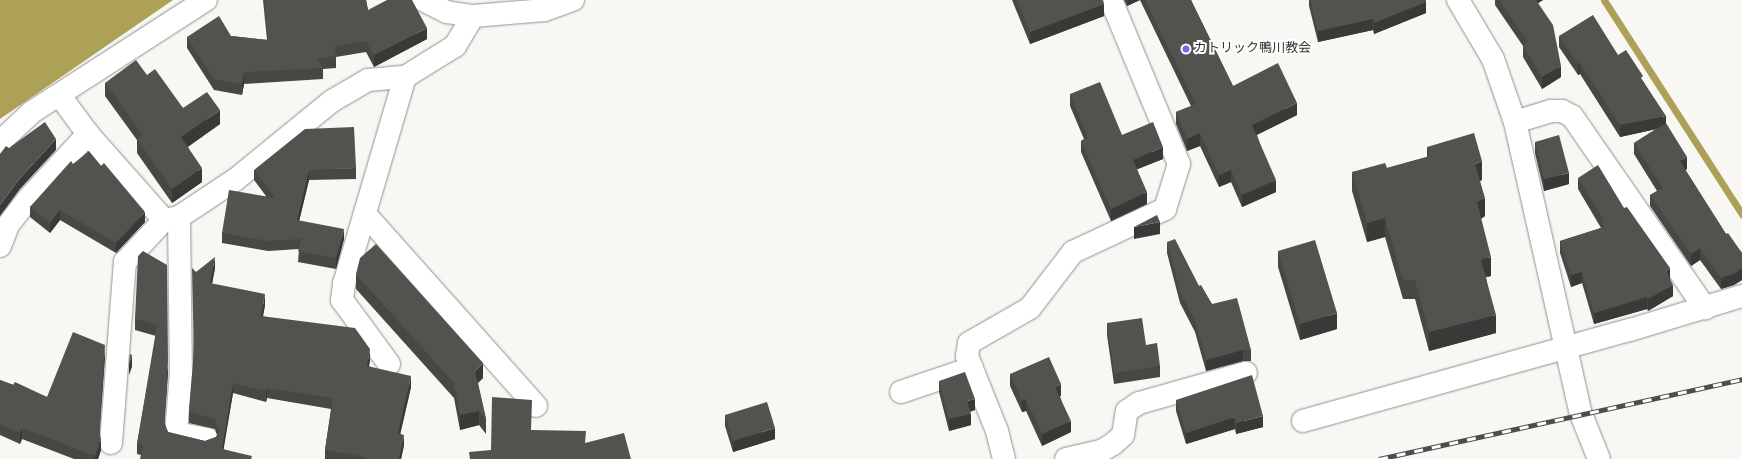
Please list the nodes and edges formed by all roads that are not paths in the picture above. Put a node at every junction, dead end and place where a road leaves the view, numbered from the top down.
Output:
1 (206, 0) edge
2 (423, 0) edge
3 (573, 0) edge
4 (1111, 0) edge
5 (1458, 0) edge
6 (473, 16) junction
7 (406, 77) junction
8 (60, 96) junction
9 (1515, 122) junction
10 (88, 134) junction
11 (0, 142) edge
12 (365, 214) junction
13 (172, 218) junction
14 (0, 246) edge
15 (1742, 296) edge
16 (1705, 308) junction
17 (1566, 348) junction
18 (389, 364) dead end
19 (972, 368) junction
20 (1246, 373) dead end
21 (901, 392) dead end
22 (536, 406) dead end
23 (1303, 421) dead end
24 (207, 439) edge
25 (111, 443) dead end
26 (1004, 459) edge
27 (1066, 459) edge
28 (1599, 459) edge

1 - 8 street
2 - 6 street
3 - 6 street
4 - 19 street
5 - 9 street
6 - 7 street
7 - 12 street
7 - 13 street
8 - 10 street
8 - 11 street
9 - 16 street
9 - 17 street
10 - 13 street
10 - 14 street
12 - 18 street
12 - 22 street
13 - 24 street
13 - 25 street
15 - 16 street
16 - 17 street
17 - 23 street
17 - 28 street
19 - 21 street
19 - 26 street
20 - 27 street

